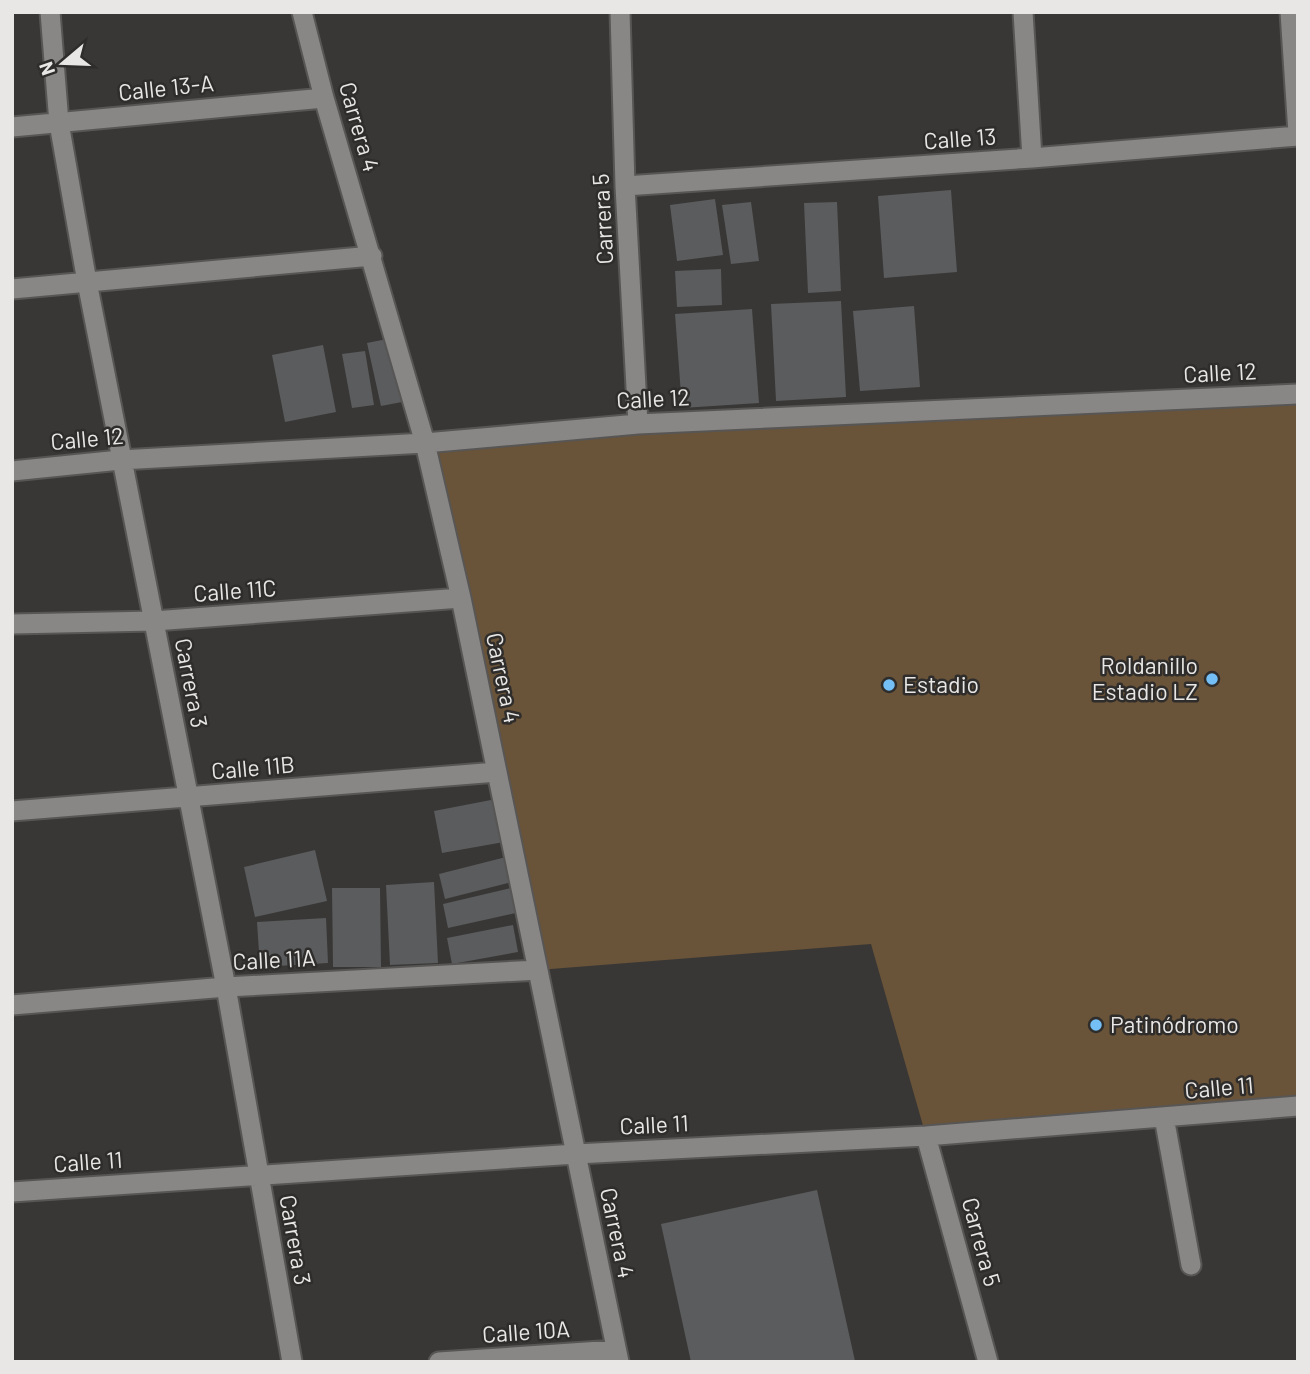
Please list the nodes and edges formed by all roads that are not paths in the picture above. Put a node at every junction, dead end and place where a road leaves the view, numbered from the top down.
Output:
1 (50, 12) edge
2 (302, 12) edge
3 (620, 12) edge
4 (1023, 12) edge
5 (1290, 12) edge
6 (324, 98) junction
7 (59, 123) junction
8 (12, 127) edge
9 (1298, 134) edge
10 (1032, 158) junction
11 (625, 186) junction
12 (372, 256) junction
13 (87, 282) junction
14 (12, 289) edge
15 (1298, 394) edge
16 (638, 424) junction
17 (425, 443) junction
18 (120, 460) junction
19 (12, 471) edge
20 (461, 598) junction
21 (154, 621) junction
22 (12, 624) edge
23 (498, 772) junction
24 (188, 797) junction
25 (12, 811) edge
26 (538, 970) junction
27 (226, 987) junction
28 (12, 1005) edge
29 (1298, 1106) edge
30 (1164, 1117) junction
31 (926, 1136) junction
32 (576, 1154) junction
33 (259, 1175) junction
34 (12, 1192) edge
35 (1191, 1265) dead end
36 (618, 1356) edge
37 (292, 1362) edge
38 (439, 1362) edge
39 (988, 1362) edge

1 - 7 street, Carrera 3
2 - 6 street, Carrera 4
3 - 11 street, Carrera 5
4 - 10 street
5 - 9 street
6 - 7 street, Calle 13-A
6 - 12 street, Carrera 4
7 - 8 street, Calle 13-A
7 - 13 street, Carrera 3
9 - 10 street, Calle 13
10 - 11 street, Calle 13
11 - 16 street, Carrera 5
12 - 13 street
12 - 17 street, Carrera 4
13 - 14 street
13 - 18 street, Carrera 3
15 - 16 street, Calle 12
16 - 17 street, Calle 12
17 - 18 street, Calle 12
17 - 20 street, Carrera 4
18 - 19 street, Calle 12
18 - 21 street, Carrera 3
20 - 21 street, Calle 11C
20 - 23 street, Carrera 4
21 - 22 street, Calle 11C
21 - 24 street, Carrera 3
23 - 24 street, Calle 11B
23 - 26 street, Carrera 4
24 - 25 street, Calle 11B
24 - 27 street, Carrera 3
26 - 27 street, Calle 11A
26 - 32 street, Carrera 4
27 - 28 street, Calle 11A
27 - 33 street, Carrera 3
29 - 30 street, Calle 11
30 - 31 street, Calle 11
30 - 35 street
31 - 32 street, Calle 11
31 - 39 street, Carrera 5
32 - 33 street, Calle 11
32 - 36 street, Carrera 4
33 - 34 street, Calle 11
33 - 37 street, Carrera 3
36 - 38 street, Calle 10A

